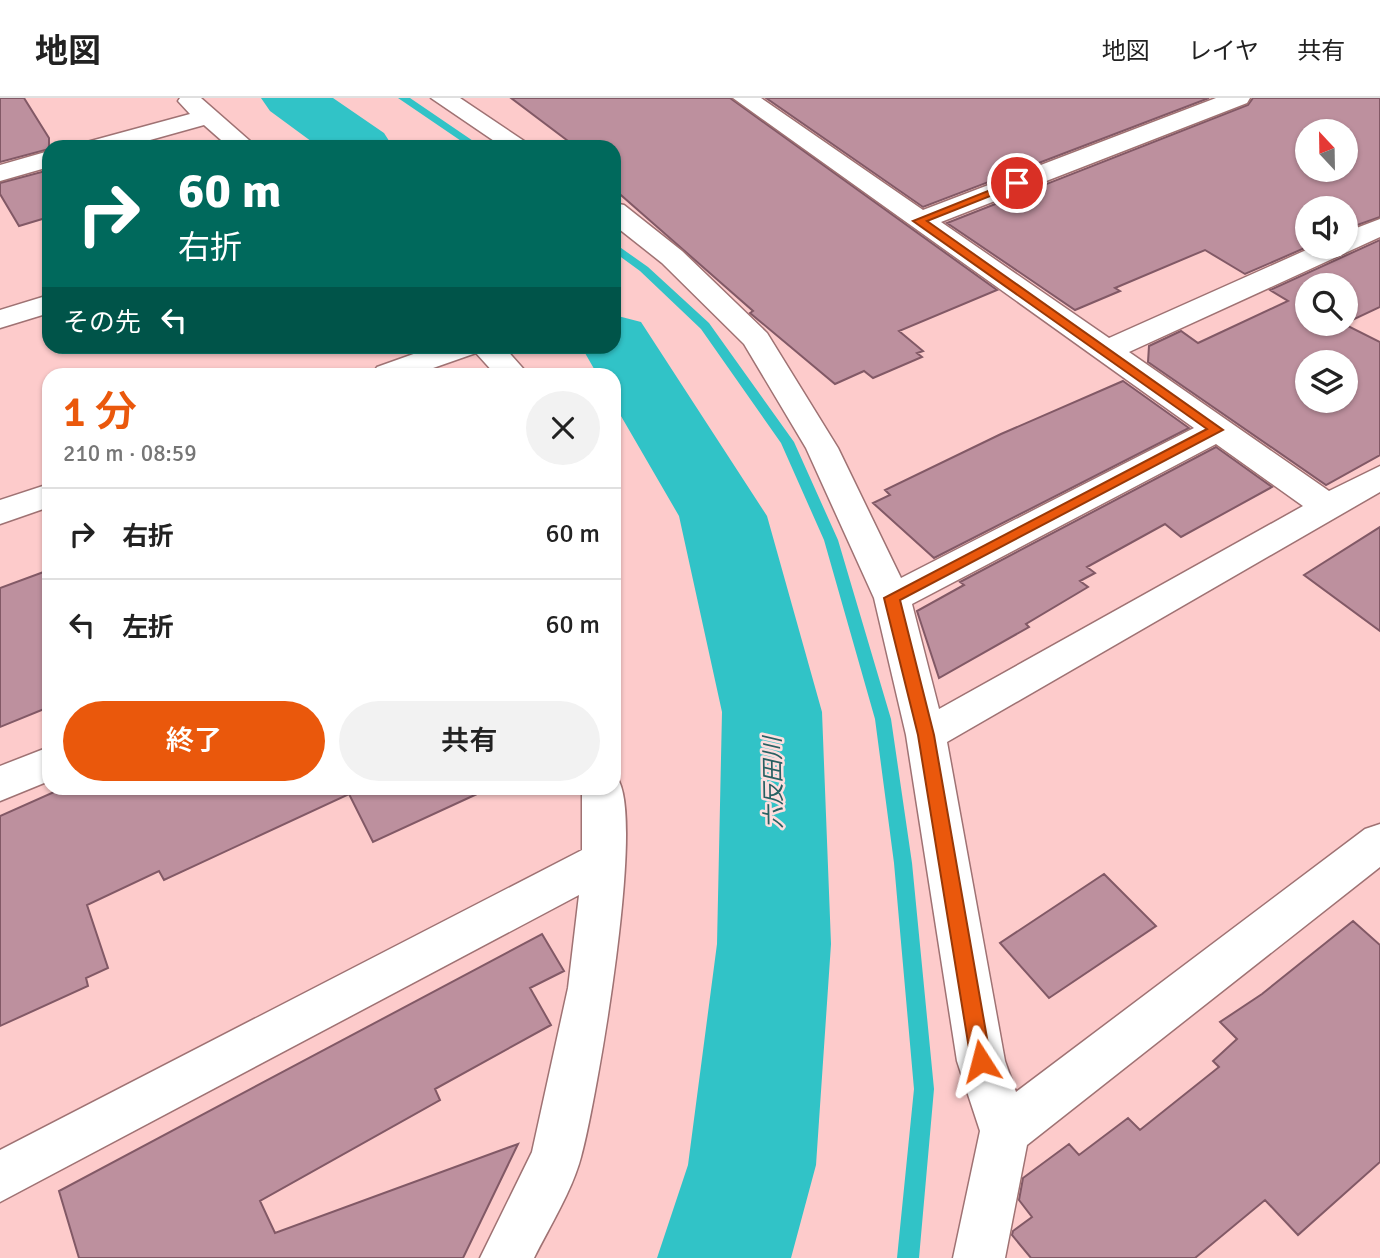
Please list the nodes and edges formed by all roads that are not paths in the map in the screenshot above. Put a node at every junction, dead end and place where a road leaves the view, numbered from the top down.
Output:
1 (187, 98) edge
2 (443, 98) edge
3 (1238, 98) edge
4 (758, 100) edge
5 (207, 117) junction
6 (122, 140) edge
7 (235, 140) edge
8 (509, 140) edge
9 (42, 161) edge
10 (0, 173) edge
11 (621, 217) edge
12 (919, 221) junction
13 (1380, 227) edge
14 (1358, 237) edge
15 (1309, 259) edge
16 (42, 306) edge
17 (0, 319) edge
18 (1106, 351) junction
19 (444, 354) edge
20 (493, 354) edge
21 (405, 368) edge
22 (506, 368) edge
23 (1217, 430) junction
24 (1380, 477) edge
25 (42, 497) edge
26 (1327, 506) junction
27 (0, 512) edge
28 (892, 598) junction
29 (926, 735) junction
30 (42, 766) edge
31 (0, 784) edge
32 (603, 795) edge
33 (1380, 842) edge
34 (604, 860) junction
35 (1005, 1131) junction
36 (0, 1177) edge
37 (506, 1258) edge
38 (979, 1258) edge

1 - 5 street
2 - 8 street
3 - 12 street
4 - 12 street
5 - 6 street
5 - 7 street
9 - 10 street
11 - 28 street
12 - 18 street
13 - 14 street
15 - 18 street
16 - 17 street
18 - 23 street
19 - 21 street
20 - 22 street
23 - 26 street
23 - 28 street
24 - 26 street
25 - 27 street
26 - 29 street
28 - 29 street
29 - 35 street
30 - 31 street
32 - 34 street
33 - 35 street
34 - 36 street
34 - 37 street
35 - 38 street

